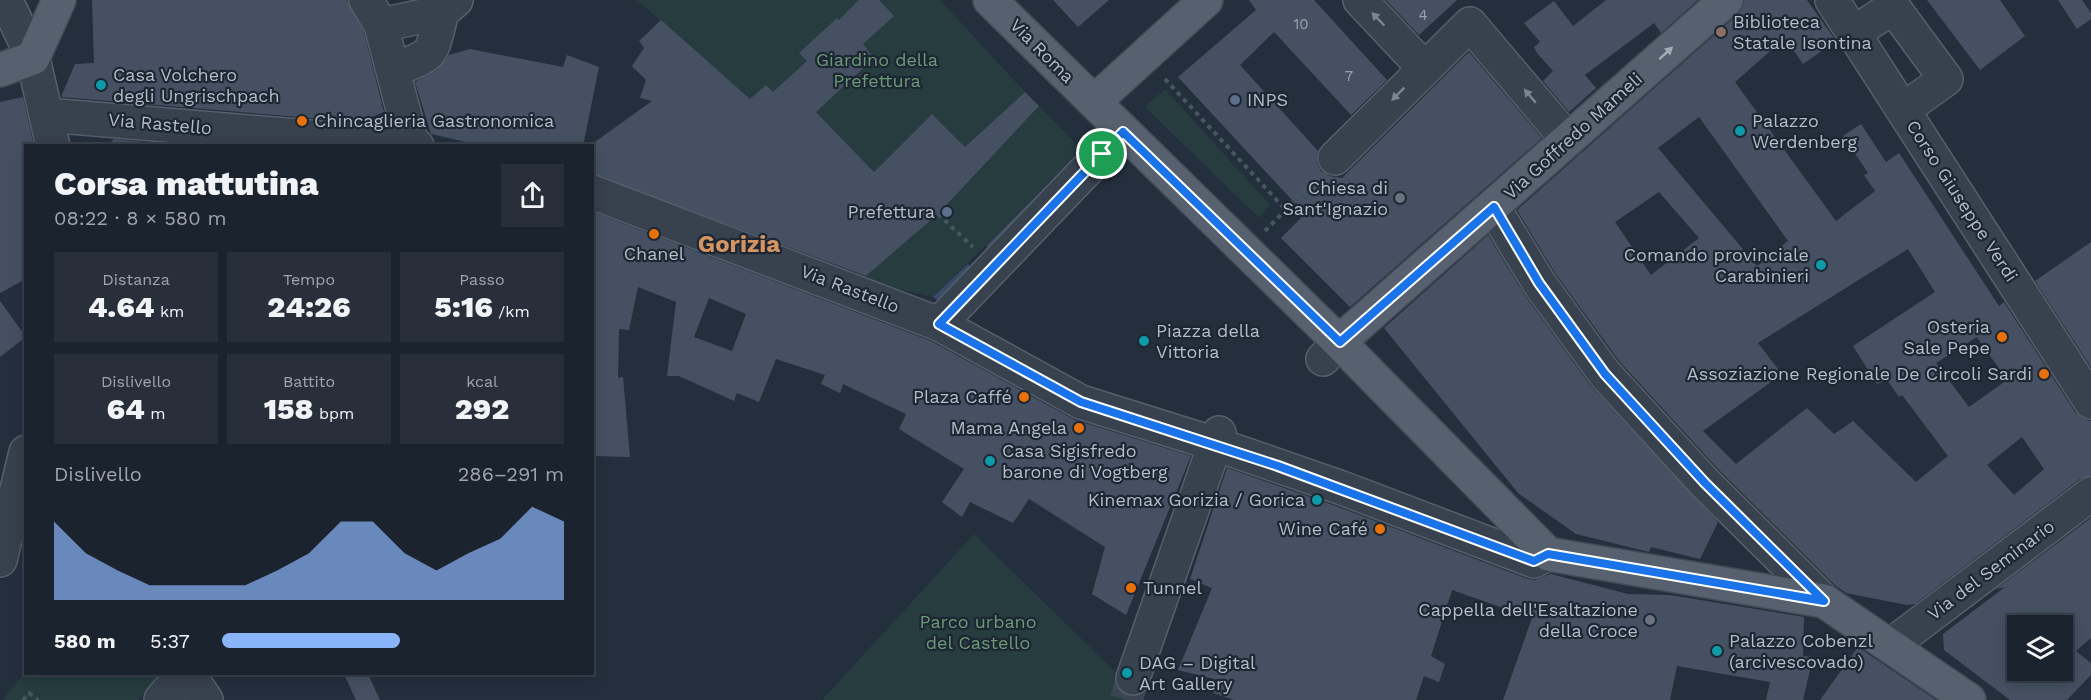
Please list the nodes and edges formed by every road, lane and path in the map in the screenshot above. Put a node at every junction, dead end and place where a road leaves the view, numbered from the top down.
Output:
1 (59, 0) edge
2 (990, 0) edge
3 (1206, 0) edge
4 (1360, 0) edge
5 (1726, 0) edge
6 (1832, 0) edge
7 (449, 6) edge
8 (11, 11) dead end
9 (374, 13) edge
10 (1854, 33) junction
11 (33, 58) junction
12 (1424, 68) junction
13 (0, 70) edge
14 (393, 70) junction
15 (1159, 85) dead end
16 (1094, 102) junction
17 (1903, 110) junction
18 (50, 130) edge
19 (1123, 132) junction
20 (1568, 140) junction
21 (390, 144) edge
22 (414, 144) edge
23 (1335, 158) joint
24 (594, 199) edge
25 (1494, 207) junction
26 (1285, 209) junction
27 (938, 214) dead end
28 (1261, 234) dead end
29 (993, 266) junction
30 (943, 323) junction
31 (1331, 351) junction
32 (2091, 402) edge
33 (1217, 438) junction
34 (24, 460) edge
35 (2091, 494) edge
36 (1548, 554) junction
37 (0, 560) edge
38 (1824, 601) junction
39 (1890, 646) junction
40 (1133, 678) tunnel mouth
41 (197, 685) edge
42 (23, 700) edge
43 (38, 700) edge
44 (161, 700) edge
45 (1970, 700) edge

1 - 11 main road
2 - 16 main road, Via Roma
3 - 16 main road
12 -> 4 street
20 -> 5 main road, Via Goffredo Mameli
6 - 10 street, Corso Giuseppe Verdi
7 - 9 street
7 - 14 street
8 - 11 street
9 - 14 street
10 - 17 street, Corso Giuseppe Verdi
10 - 17 street
11 - 13 main road
11 - 18 street
20 -> 12 street
12 -> 23 street
14 - 22 street
15 - 26 path
16 - 19 main road
17 - 32 street, Corso Giuseppe Verdi
18 - 21 street, Via Rastello
19 - 29 street
19 - 31 main road
20 - 25 main road, Via Goffredo Mameli
23 - 26 path
24 - 30 street, Via Rastello
25 - 31 main road, Via Goffredo Mameli
25 - 38 street
26 - 28 path
27 - 29 path
29 - 30 street
30 - 33 street
31 - 36 main road
33 - 36 street
33 - 40 street
34 - 37 street
35 - 39 street, Via del Seminario
36 - 38 main road
38 - 39 main road
39 - 45 main road
41 - 44 street
42 - 43 path

